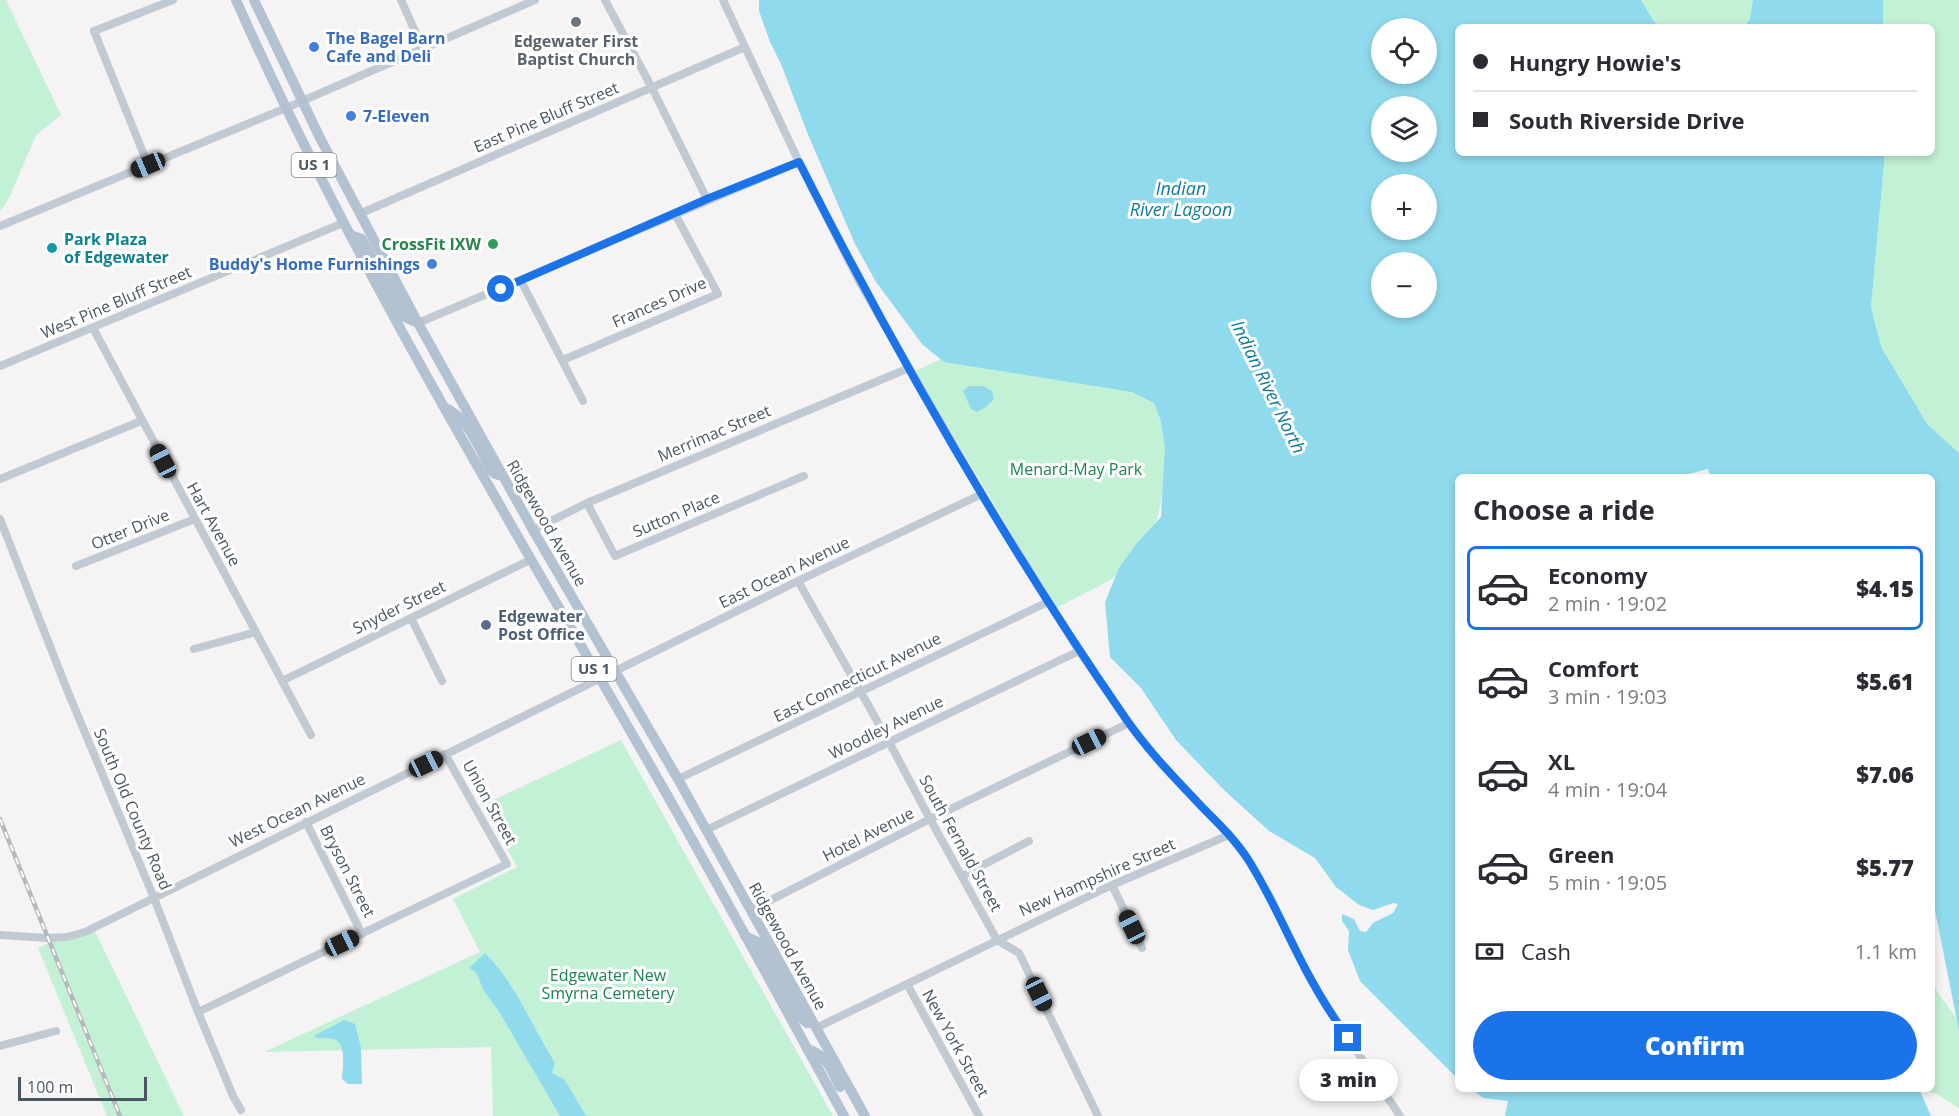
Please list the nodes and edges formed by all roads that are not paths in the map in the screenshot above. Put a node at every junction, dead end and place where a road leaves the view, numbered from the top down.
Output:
1 (174, 0) edge
2 (236, 0) edge
3 (254, 0) edge
4 (401, 0) edge
5 (535, 0) edge
6 (605, 0) edge
7 (723, 0) edge
8 (745, 47) junction
9 (423, 49) junction
10 (652, 87) junction
11 (301, 101) junction
12 (286, 108) junction
13 (799, 162) junction
14 (148, 165) junction
15 (707, 199) junction
16 (358, 214) junction
17 (675, 214) junction
18 (343, 223) junction
19 (0, 226) edge
20 (350, 235) junction
21 (521, 281) junction
22 (418, 323) junction
23 (93, 328) junction
24 (563, 360) junction
25 (0, 366) edge
26 (909, 368) junction
27 (583, 401) dead end
28 (444, 407) junction
29 (141, 421) junction
30 (502, 476) junction
31 (804, 476) dead end
32 (0, 479) edge
33 (982, 494) junction
34 (587, 503) junction
35 (0, 519) edge
36 (195, 519) junction
37 (533, 530) junction
38 (530, 560) junction
39 (76, 566) dead end
40 (798, 581) junction
41 (1048, 602) junction
42 (411, 618) junction
43 (256, 632) junction
44 (194, 649) dead end
45 (1079, 651) junction
46 (615, 671) junction
47 (599, 679) junction
48 (282, 681) junction
49 (442, 681) dead end
50 (860, 692) junction
51 (1129, 723) junction
52 (311, 735) dead end
53 (889, 742) junction
54 (446, 754) junction
55 (678, 780) junction
56 (930, 819) junction
57 (306, 822) junction
58 (706, 830) junction
59 (1229, 835) junction
60 (1029, 841) dead end
61 (962, 876) junction
62 (1112, 885) junction
63 (154, 898) junction
64 (751, 910) junction
65 (362, 934) junction
66 (0, 935) edge
67 (745, 936) junction
68 (997, 940) junction
69 (1142, 948) dead end
70 (907, 984) junction
71 (198, 1012) junction
72 (815, 1026) junction
73 (56, 1031) dead end
74 (0, 1046) edge
75 (807, 1049) junction
76 (241, 1110) dead end
77 (844, 1116) edge
78 (857, 1116) edge
79 (865, 1116) edge
80 (979, 1116) edge
81 (1098, 1116) edge
82 (1400, 1116) edge

1 - 14 street
2 - 12 main road, Ridgewood Avenue / US 1
3 - 11 main road, Ridgewood Avenue / US 1
4 - 9 street
5 - 9 street
6 - 10 street
7 - 8 street
8 - 10 street, East Pine Bluff Street
8 - 13 street
9 - 11 street
10 - 15 street
10 - 16 street, East Pine Bluff Street
11 - 12 street
11 - 16 main road, Ridgewood Avenue / US 1
12 - 14 street
12 - 18 main road, Ridgewood Avenue / US 1
13 - 15 street
13 - 26 street
14 - 19 street
15 - 17 street
16 - 22 main road, Ridgewood Avenue / US 1
17 - 21 street
17 - 24 street, Frances Drive
18 - 20 main road, Ridgewood Avenue / US 1
18 - 23 street, West Pine Bluff Street
20 - 22 main road
20 - 28 main road, Ridgewood Avenue / US 1
21 - 22 street
21 - 24 street
22 - 30 main road, Ridgewood Avenue / US 1
23 - 25 street, West Pine Bluff Street
23 - 29 street, Hart Avenue
24 - 27 street
26 - 33 street
26 - 34 street, Merrimac Street
28 - 30 main road
28 - 38 main road, Ridgewood Avenue / US 1
29 - 32 street
29 - 36 street, Hart Avenue
30 - 37 main road, Ridgewood Avenue / US 1
31 - 34 street, Sutton Place
33 - 40 street, East Ocean Avenue
33 - 41 street
34 - 37 street, Merrimac Street
35 - 63 street, South Old County Road
36 - 39 street, Otter Drive
36 - 43 street, Hart Avenue
37 - 46 main road, Ridgewood Avenue / US 1
38 - 42 street, Snyder Street
38 - 47 main road, Ridgewood Avenue / US 1
40 - 46 street, East Ocean Avenue
40 - 50 street, South Fernald Street
41 - 45 street
41 - 50 street, East Connecticut Avenue
42 - 48 street, Snyder Street
42 - 49 street
43 - 44 street
43 - 48 street, Hart Avenue
45 - 51 street
45 - 53 street, Woodley Avenue
46 - 47 street, East Ocean Avenue
46 - 55 main road, Ridgewood Avenue / US 1
47 - 54 street, West Ocean Avenue
47 - 67 main road, Ridgewood Avenue / US 1
48 - 52 street, Hart Avenue
50 - 53 street, South Fernald Street
50 - 55 street, East Connecticut Avenue
51 - 56 street, Hotel Avenue
51 - 59 street
53 - 56 street, South Fernald Street
53 - 58 street, Woodley Avenue
54 - 57 street, West Ocean Avenue
54 - 65 street, Union Street
55 - 58 main road, Ridgewood Avenue / US 1
56 - 61 street, South Fernald Street
56 - 64 street, Hotel Avenue
57 - 63 street, West Ocean Avenue
57 - 65 street, Bryson Street
58 - 64 main road, Ridgewood Avenue / US 1
59 - 62 street, New Hampshire Street
59 - 82 street
60 - 61 street
61 - 68 street, South Fernald Street
62 - 68 street, New Hampshire Street
62 - 69 street
63 - 66 street, West Ocean Avenue
63 - 71 street, South Old County Road
64 - 72 main road, Ridgewood Avenue / US 1
65 - 71 street
67 - 72 main road
67 - 75 main road, Ridgewood Avenue / US 1
68 - 70 street, New Hampshire Street
68 - 81 street, South Fernald Street
70 - 72 street, New Hampshire Street
70 - 80 street, New York Street
71 - 76 street, South Old County Road
72 - 79 main road, Ridgewood Avenue / US 1
73 - 74 street
75 - 77 main road, Ridgewood Avenue / US 1
75 - 78 main road

